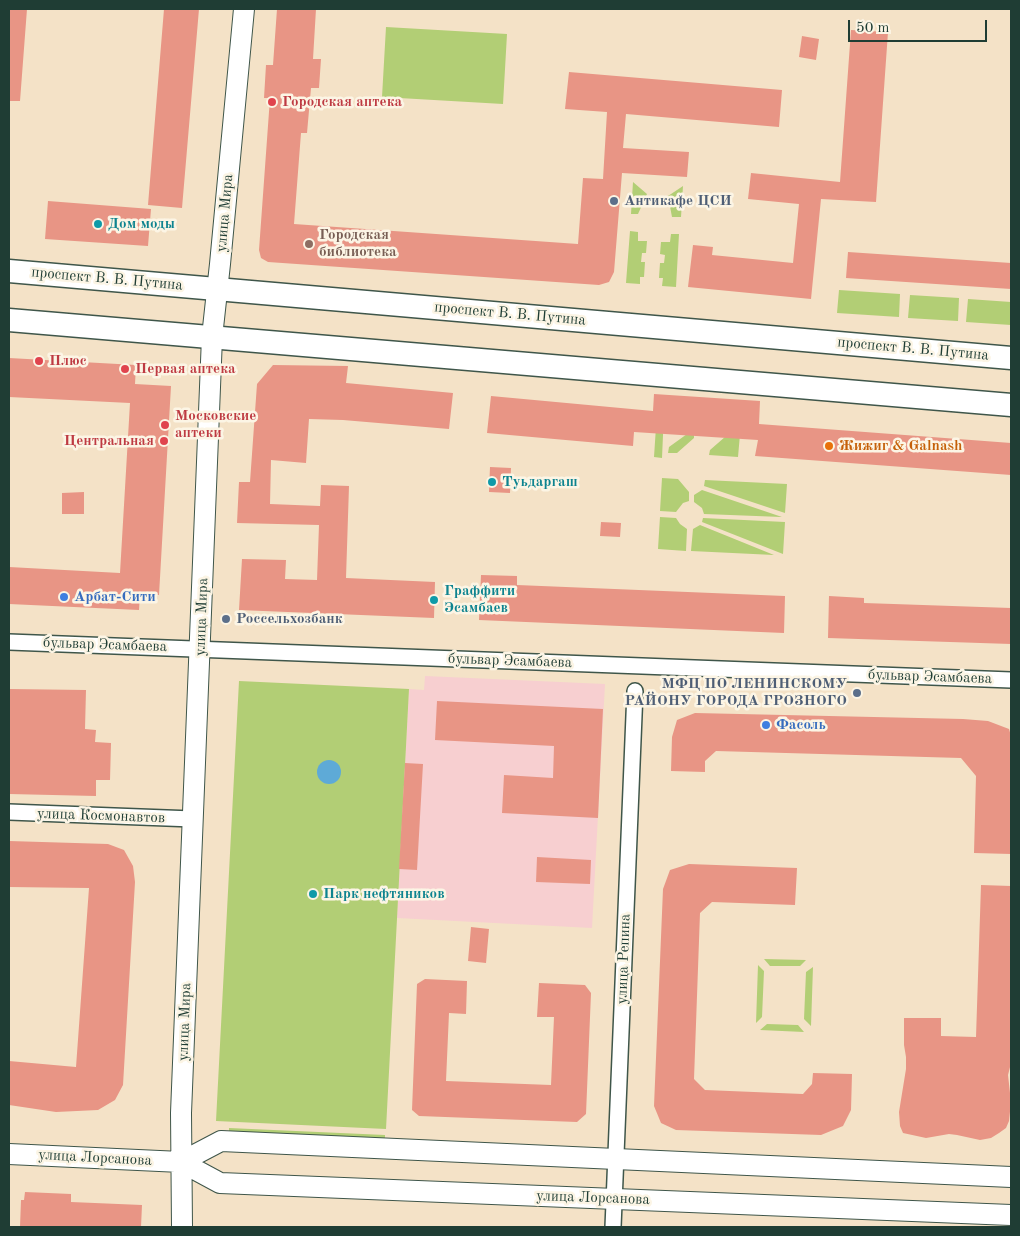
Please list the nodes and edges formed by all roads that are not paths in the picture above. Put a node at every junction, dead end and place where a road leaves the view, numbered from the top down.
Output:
1 (244, 9) edge
2 (9, 271) edge
3 (217, 288) junction
4 (9, 320) edge
5 (212, 337) junction
6 (1011, 358) edge
7 (1011, 406) edge
8 (9, 642) edge
9 (200, 649) junction
10 (1011, 680) edge
11 (635, 691) dead end
12 (9, 812) edge
13 (193, 819) junction
14 (9, 1154) edge
15 (615, 1159) junction
16 (181, 1162) junction
17 (1011, 1177) edge
18 (614, 1198) junction
19 (1003, 1219) edge
20 (182, 1227) edge
21 (613, 1227) edge

1 - 3 main road, улица Мира
2 - 3 main road, проспект В. В. Путина
3 - 5 main road, улица Мира
3 - 6 main road, проспект В. В. Путина
4 - 5 main road
5 - 7 main road
5 - 9 main road, улица Мира
8 - 9 street, бульвар Эсамбаева
9 - 10 street, бульвар Эсамбаева
9 - 13 main road, улица Мира
11 - 15 street, улица Репина
12 - 13 street, улица Космонавтов
13 - 16 main road, улица Мира
14 - 16 main road, улица Лорсанова
15 - 16 main road, улица Лорсанова
15 - 17 main road, улица Лорсанова
15 - 18 street, улица Репина
16 - 18 main road, улица Лорсанова
16 - 20 main road, улица Мира
18 - 19 main road, улица Лорсанова
18 - 21 street, улица Репина

